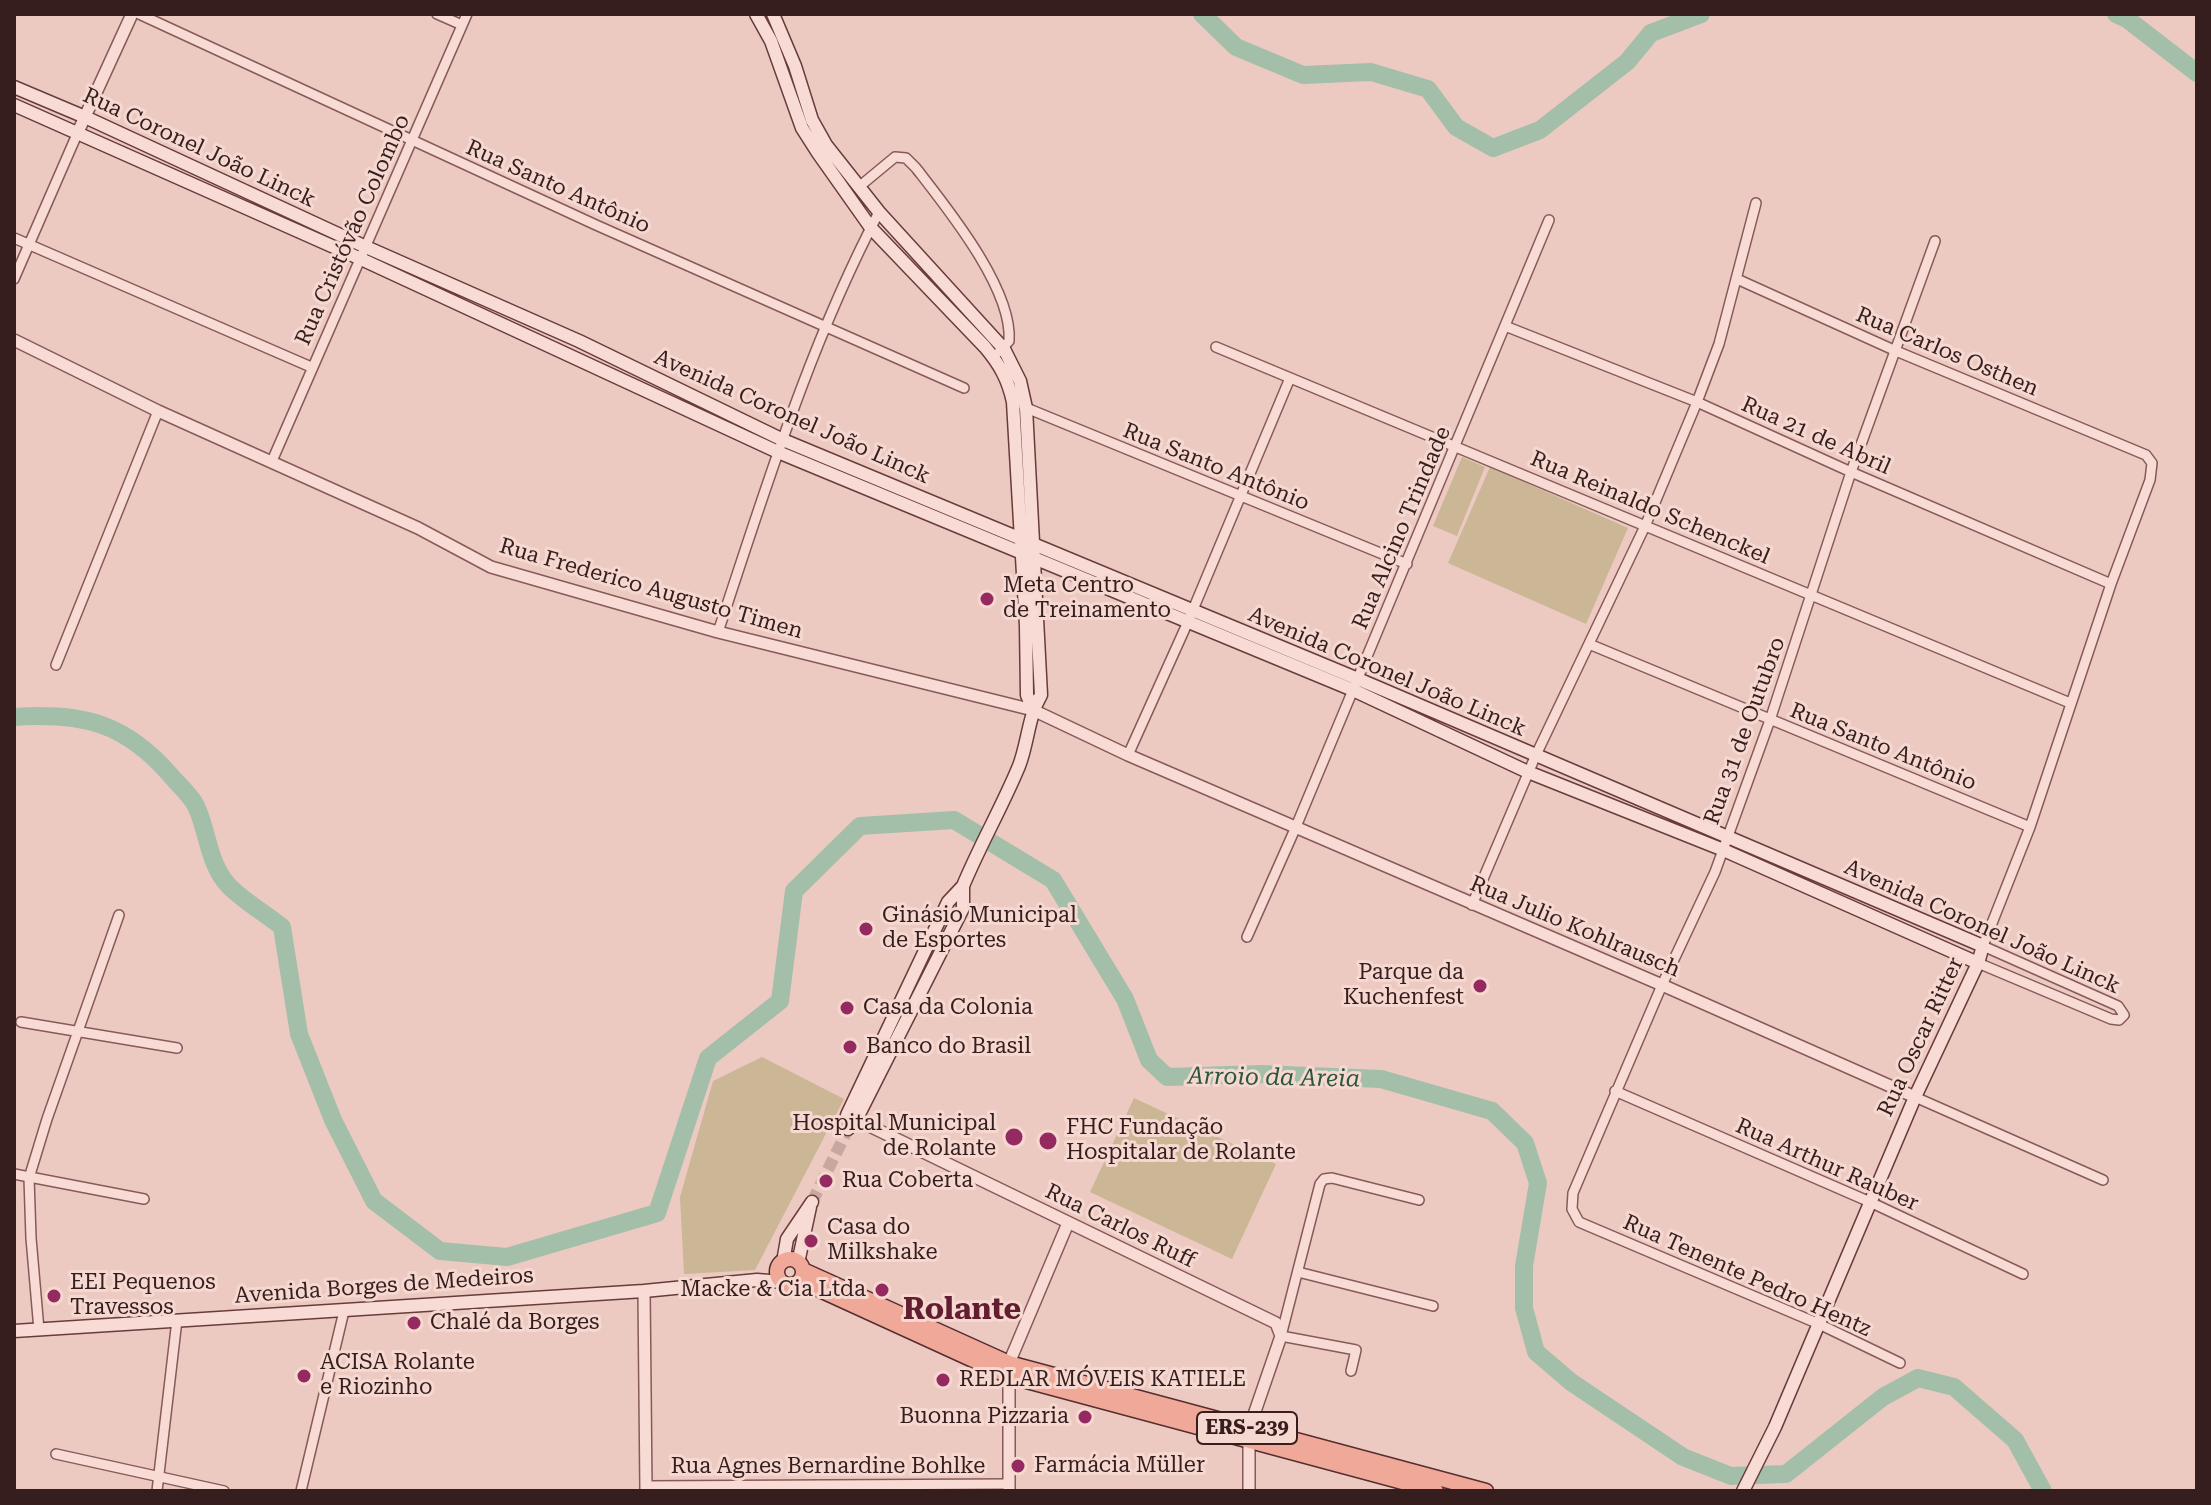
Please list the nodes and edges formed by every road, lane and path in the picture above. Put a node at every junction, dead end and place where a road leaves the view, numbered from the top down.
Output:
1 (132, 14) edge
2 (139, 14) edge
3 (437, 14) edge
4 (467, 14) edge
5 (756, 14) edge
6 (773, 14) edge
7 (462, 25) junction
8 (14, 87) edge
9 (14, 105) edge
10 (85, 117) junction
11 (78, 132) junction
12 (412, 141) junction
13 (860, 186) junction
14 (1756, 203) dead end
15 (879, 212) junction
16 (1549, 220) dead end
17 (871, 228) junction
18 (14, 238) edge
19 (1935, 241) dead end
20 (29, 246) junction
21 (364, 253) junction
22 (14, 279) edge
23 (1737, 279) junction
24 (827, 325) junction
25 (1505, 326) junction
26 (14, 340) edge
27 (1216, 347) dead end
28 (1896, 351) junction
29 (998, 352) junction
30 (311, 367) junction
31 (1290, 378) junction
32 (964, 388) dead end
33 (1013, 402) junction
34 (1697, 402) junction
35 (1026, 408) junction
36 (158, 411) junction
37 (780, 446) junction
38 (1455, 447) junction
39 (2146, 455) joint
40 (272, 461) junction
41 (1023, 469) junction
42 (1851, 472) junction
43 (1240, 497) junction
44 (929, 507) junction
45 (1646, 524) junction
46 (1020, 538) junction
47 (1033, 551) junction
48 (1021, 552) junction
49 (1407, 564) junction
50 (2111, 584) junction
51 (1811, 596) junction
52 (1189, 618) junction
53 (1031, 626) junction
54 (718, 632) junction
55 (1589, 644) junction
56 (56, 665) dead end
57 (1355, 685) junction
58 (2070, 703) junction
59 (1033, 710) junction
60 (1770, 720) junction
61 (1128, 755) junction
62 (1535, 757) junction
63 (1528, 772) junction
64 (2030, 827) junction
65 (1295, 829) junction
66 (1724, 843) junction
67 (1472, 905) junction
68 (119, 915) dead end
69 (1247, 937) dead end
70 (1983, 946) junction
71 (1978, 963) junction
72 (1662, 985) junction
73 (21, 1022) dead end
74 (77, 1031) junction
75 (177, 1048) dead end
76 (1615, 1091) junction
77 (1915, 1097) junction
78 (850, 1122) joint
79 (14, 1174) edge
80 (29, 1178) junction
81 (2103, 1180) dead end
82 (144, 1199) dead end
83 (1419, 1200) dead end
84 (1870, 1202) junction
85 (1579, 1222) joint
86 (1068, 1223) junction
87 (781, 1264) junction
88 (800, 1271) junction
89 (1298, 1272) junction
90 (2023, 1274) dead end
91 (757, 1280) junction
92 (782, 1282) junction
93 (644, 1291) junction
94 (1433, 1306) dead end
95 (344, 1311) junction
96 (177, 1320) junction
97 (1819, 1324) junction
98 (39, 1330) junction
99 (14, 1331) edge
100 (1281, 1336) junction
101 (1900, 1363) dead end
102 (1008, 1370) junction
103 (1351, 1371) dead end
104 (1249, 1435) junction
105 (1304, 1449) junction
106 (56, 1454) dead end
107 (159, 1477) junction
108 (1009, 1487) edge
109 (1457, 1487) edge
110 (646, 1488) edge
111 (157, 1491) edge
112 (224, 1491) edge
113 (301, 1491) edge
114 (1249, 1491) edge
115 (1436, 1491) edge
116 (1486, 1491) edge
117 (1743, 1491) edge

1 - 10 street
2 - 12 street, Rua Santo Antônio
3 - 7 street
4 - 7 street, Rua Cristóvão Colombo
5 - 17 main road
6 - 13 main road
7 - 12 street, Rua Cristóvão Colombo
8 - 10 main road, Rua Coronel João Linck
9 - 11 main road, Rua Coronel João Linck
10 - 11 street
10 - 21 main road, Rua Coronel João Linck
11 - 20 street
11 - 21 main road, Rua Coronel João Linck
12 - 21 street, Rua Cristóvão Colombo
12 - 24 street, Rua Santo Antônio
13 - 15 main road
13 - 29 street
14 - 23 street
15 - 17 street
15 - 29 main road
16 - 25 street, Rua Alcino Trindade
17 - 24 street
17 - 29 main road
18 - 20 street
19 - 28 street, Rua 31 de Outubro
20 - 22 street
20 - 30 street
21 - 30 street, Rua Cristóvão Colombo
21 - 37 main road, Avenida Coronel João Linck
23 - 28 street, Rua Carlos Osthen
23 - 34 street
24 - 32 street, Rua Santo Antônio
24 - 37 street
25 - 34 street, Rua 21 de Abril
25 - 38 street, Rua Alcino Trindade
26 - 36 street, Rua Frederico Augusto Timen
27 - 31 street, Rua Reinaldo Schenckel
28 - 39 street, Rua Carlos Osthen
28 - 42 street, Rua 31 de Outubro
29 - 33 main road
29 - 35 main road
30 - 40 street, Rua Cristóvão Colombo
31 - 38 street, Rua Reinaldo Schenckel
31 - 43 street
33 - 35 street, Rua Santo Antônio
33 - 41 main road
34 - 42 street, Rua 21 de Abril
34 - 45 street
35 - 41 main road
35 - 43 street, Rua Santo Antônio
36 - 40 street, Rua Frederico Augusto Timen
36 - 56 street
37 - 44 main road, Avenida Coronel João Linck
37 - 54 street
38 - 45 street, Rua Reinaldo Schenckel
38 - 49 street, Rua Alcino Trindade
39 - 50 street, Rua Oscar Ritter
40 - 54 street, Rua Frederico Augusto Timen
41 - 46 main road
41 - 47 main road
42 - 50 street, Rua 21 de Abril
42 - 51 street, Rua 31 de Outubro
43 - 49 street, Rua Santo Antônio
43 - 52 street
44 - 46 main road, Avenida Coronel João Linck
44 - 48 main road, Avenida Coronel João Linck
45 - 51 street, Rua Reinaldo Schenckel
45 - 55 street
46 - 47 main road, Avenida Coronel João Linck
46 - 48 main road
47 - 48 main road, Avenida Coronel João Linck
47 - 52 main road, Avenida Coronel João Linck
47 - 53 main road
48 - 53 main road
49 - 57 street, Rua Alcino Trindade
50 - 58 street, Rua Oscar Ritter
51 - 58 street, Rua Reinaldo Schenckel
51 - 60 street, Rua 31 de Outubro
52 - 57 main road, Avenida Coronel João Linck
52 - 61 street
53 - 59 main road
54 - 59 street, Rua Frederico Augusto Timen
55 - 60 street, Rua Santo Antônio
55 - 62 street
57 - 62 main road, Avenida Coronel João Linck
57 - 63 main road, Avenida Coronel João Linck
57 - 65 street, Rua Alcino Trindade
58 - 64 street, Rua Oscar Ritter
59 - 61 street, Rua Julio Kohlrausch
59 - 78 main road
60 - 64 street, Rua Santo Antônio
60 - 66 street, Rua 31 de Outubro
61 - 65 street, Rua Julio Kohlrausch
62 - 63 street
62 - 66 main road, Avenida Coronel João Linck
63 - 66 main road, Avenida Coronel João Linck
63 - 67 street
64 - 70 street, Rua Oscar Ritter
65 - 67 street, Rua Julio Kohlrausch
65 - 69 street, Rua Alcino Trindade
66 - 70 main road, Avenida Coronel João Linck
66 - 71 main road, Avenida Coronel João Linck
66 - 72 street, Rua 31 de Outubro
67 - 72 street, Rua Julio Kohlrausch
68 - 74 street
70 - 71 main road, Rua Oscar Ritter
70 - 71 street, Avenida Coronel João Linck
71 - 77 main road, Rua Oscar Ritter
72 - 76 street, Rua 31 de Outubro
72 - 77 street, Rua Julio Kohlrausch
73 - 74 street
74 - 75 street
74 - 80 street
76 - 84 street, Rua Arthur Rauber
76 - 85 street, Rua 31 de Outubro
77 - 81 street, Rua Julio Kohlrausch
77 - 84 main road, Rua Oscar Ritter
78 - 86 street, Rua Carlos Ruff
79 - 80 street
80 - 82 street
80 - 98 street
83 - 89 street
84 - 90 street, Rua Arthur Rauber
84 - 97 main road, Rua Oscar Ritter
85 - 97 street, Rua Tenente Pedro Hentz
86 - 100 street, Rua Carlos Ruff
86 - 102 street
87 - 88 main road
87 - 88 main road
87 - 91 main road
87 - 92 main road
88 - 92 main road
88 - 102 main road, ERS-239
89 - 94 street
89 - 100 street
91 - 92 main road
91 - 93 main road, Avenida Borges de Medeiros
93 - 95 main road, Avenida Borges de Medeiros
93 - 110 street
95 - 96 main road, Avenida Borges de Medeiros
95 - 113 street
96 - 98 main road, Avenida Borges de Medeiros
96 - 107 street
97 - 101 street, Rua Tenente Pedro Hentz
97 - 117 main road, Rua Oscar Ritter
98 - 99 main road, Avenida Borges de Medeiros
100 - 103 street
100 - 104 street
102 - 104 main road, ERS-239
102 - 108 street
104 - 105 main road, ERS-239
104 - 114 street
105 - 109 main road, ERS-239
105 - 115 main road, ERS-239
106 - 107 street
107 - 111 street
107 - 112 street
108 - 110 street, Rua Agnes Bernardine Bohlke
109 - 116 main road, ERS-239

